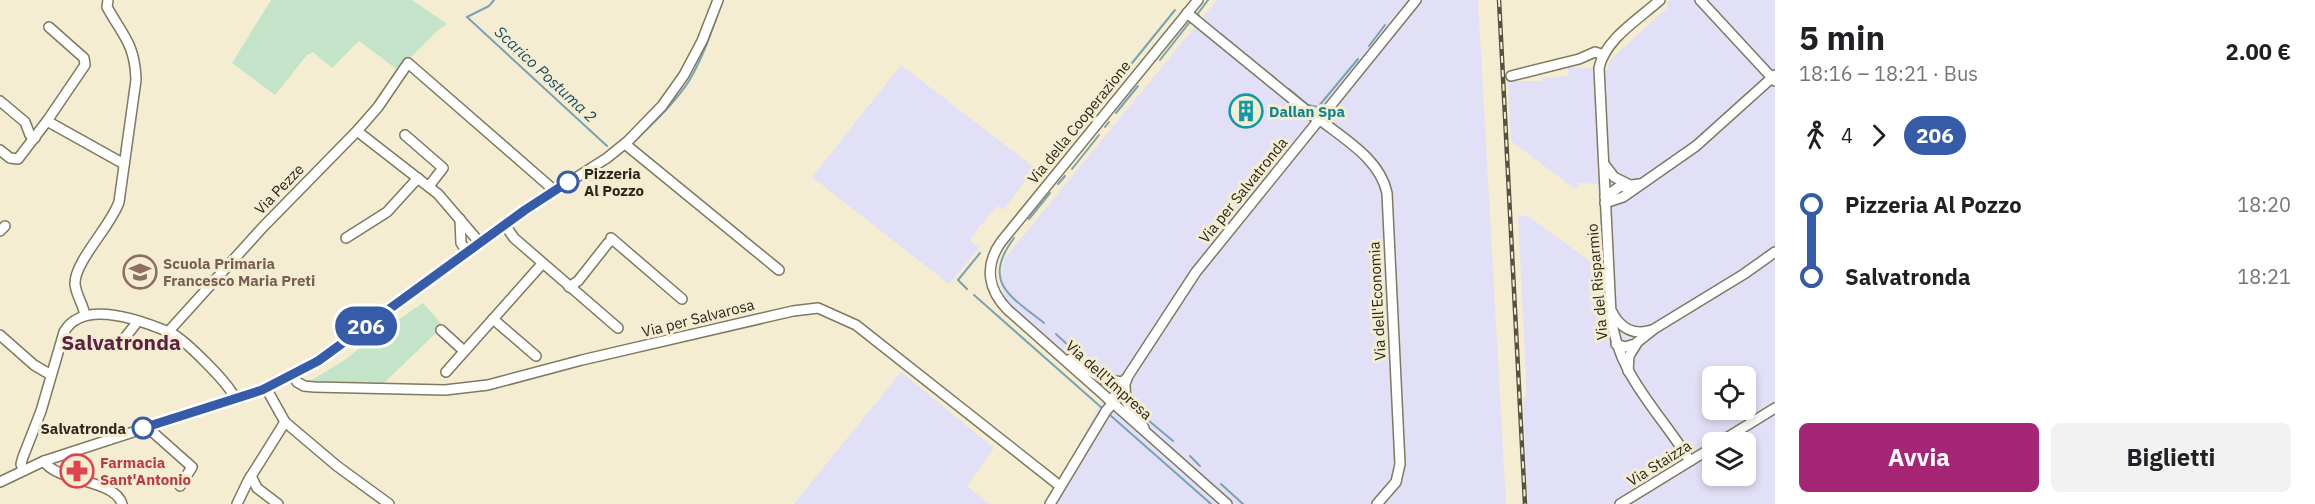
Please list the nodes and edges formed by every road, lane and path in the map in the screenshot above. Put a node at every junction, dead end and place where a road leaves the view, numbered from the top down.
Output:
1 (108, 0) edge
2 (718, 0) edge
3 (1198, 0) edge
4 (1416, 0) edge
5 (1660, 0) edge
6 (1700, 0) edge
7 (1187, 13) junction
8 (49, 27) dead end
9 (1604, 55) junction
10 (1575, 60) junction
11 (1599, 74) junction
12 (1511, 76) dead end
13 (1774, 78) edge
14 (0, 101) edge
15 (1318, 120) junction
16 (47, 121) junction
17 (357, 131) junction
18 (405, 135) dead end
19 (34, 138) junction
20 (625, 144) junction
21 (0, 150) edge
22 (1603, 159) junction
23 (124, 164) junction
24 (418, 178) junction
25 (1642, 183) junction
26 (429, 186) junction
27 (1630, 186) junction
28 (555, 190) junction
29 (1605, 200) junction
30 (460, 219) junction
31 (505, 225) junction
32 (346, 238) dead end
33 (480, 243) junction
34 (467, 252) junction
35 (1775, 252) edge
36 (542, 264) junction
37 (990, 267) joint
38 (779, 270) dead end
39 (569, 287) junction
40 (682, 299) dead end
41 (1611, 310) junction
42 (85, 315) junction
43 (493, 319) junction
44 (135, 325) dead end
45 (618, 328) dead end
46 (441, 330) dead end
47 (1654, 330) junction
48 (1633, 331) junction
49 (168, 332) junction
50 (0, 336) edge
51 (123, 340) dead end
52 (1637, 343) junction
53 (1616, 344) junction
54 (464, 351) junction
55 (1054, 351) junction
56 (536, 356) dead end
57 (446, 372) dead end
58 (1629, 373) junction
59 (51, 375) junction
60 (293, 375) junction
61 (1125, 382) junction
62 (266, 388) junction
63 (235, 399) junction
64 (1111, 402) junction
65 (1775, 408) edge
66 (285, 422) junction
67 (147, 427) junction
68 (1736, 432) edge
69 (1148, 435) junction
70 (1702, 454) edge
71 (44, 461) junction
72 (1690, 461) junction
73 (23, 470) junction
74 (251, 476) junction
75 (0, 482) edge
76 (180, 486) dead end
77 (1060, 486) junction
78 (122, 504) edge
79 (237, 504) edge
80 (278, 504) edge
81 (389, 504) edge
82 (1050, 504) edge
83 (1227, 504) edge
84 (1377, 504) edge
85 (1620, 504) edge

1 - 23 street
2 - 20 street
3 - 7 street, Via della Cooperazione
4 - 15 street, Via per Salvatronda
5 - 9 street
6 - 13 street
7 - 15 street, Via dell'Economia
7 - 37 street, Via della Cooperazione
8 - 16 street
9 - 10 street
9 - 11 street
10 - 11 street
10 - 12 street
11 - 22 street, Via del Risparmio
13 - 25 street
14 - 19 street
15 - 61 street, Via per Salvatronda
15 - 84 street, Via dell'Economia
16 - 19 street
16 - 23 street
17 - 24 street
17 - 28 street, Via Pezze
17 - 49 street, Via Pezze
18 - 26 street
19 - 21 street
20 - 28 street
20 - 38 street
22 - 27 street
22 - 29 street, Via del Risparmio
23 - 42 street
24 - 26 street
24 - 32 street
25 - 27 street
25 - 29 street
26 - 30 street
27 - 29 street
28 - 31 street
29 - 41 street, Via del Risparmio
30 - 33 street
30 - 34 street
31 - 33 street
31 - 36 street
33 - 34 street
34 - 60 street
35 - 47 street
36 - 39 street
36 - 43 street
37 - 55 street, Via dell'Impresa
39 - 40 street
39 - 45 street
41 - 48 street
41 - 53 street, Via del Risparmio
42 - 49 street
42 - 59 street
43 - 54 street
43 - 56 street
44 - 51 street
46 - 54 street
47 - 48 street
47 - 52 street
48 - 53 street
49 - 63 street
50 - 59 street
52 - 53 street
52 - 58 street
53 - 58 street, Via del Risparmio
54 - 57 street
55 - 61 street
55 - 64 street, Via dell'Impresa
58 - 72 street, Via del Risparmio
59 - 73 street
60 - 62 street
60 - 77 street, Via per Salvarosa
61 - 64 street, Via per Salvatronda
61 - 69 street
62 - 63 street
62 - 66 street
63 - 67 street
64 - 69 street, Via dell'Impresa
64 - 77 street, Via per Salvatronda
65 - 68 street
66 - 74 street
66 - 81 street
67 - 71 street
67 - 76 street
69 - 83 street, Via dell'Impresa
70 - 72 street, Via Staizza
71 - 73 street
71 - 78 street
72 - 85 street, Via Staizza
73 - 75 street
74 - 79 street
74 - 80 street
77 - 82 street, Via per Salvatronda

